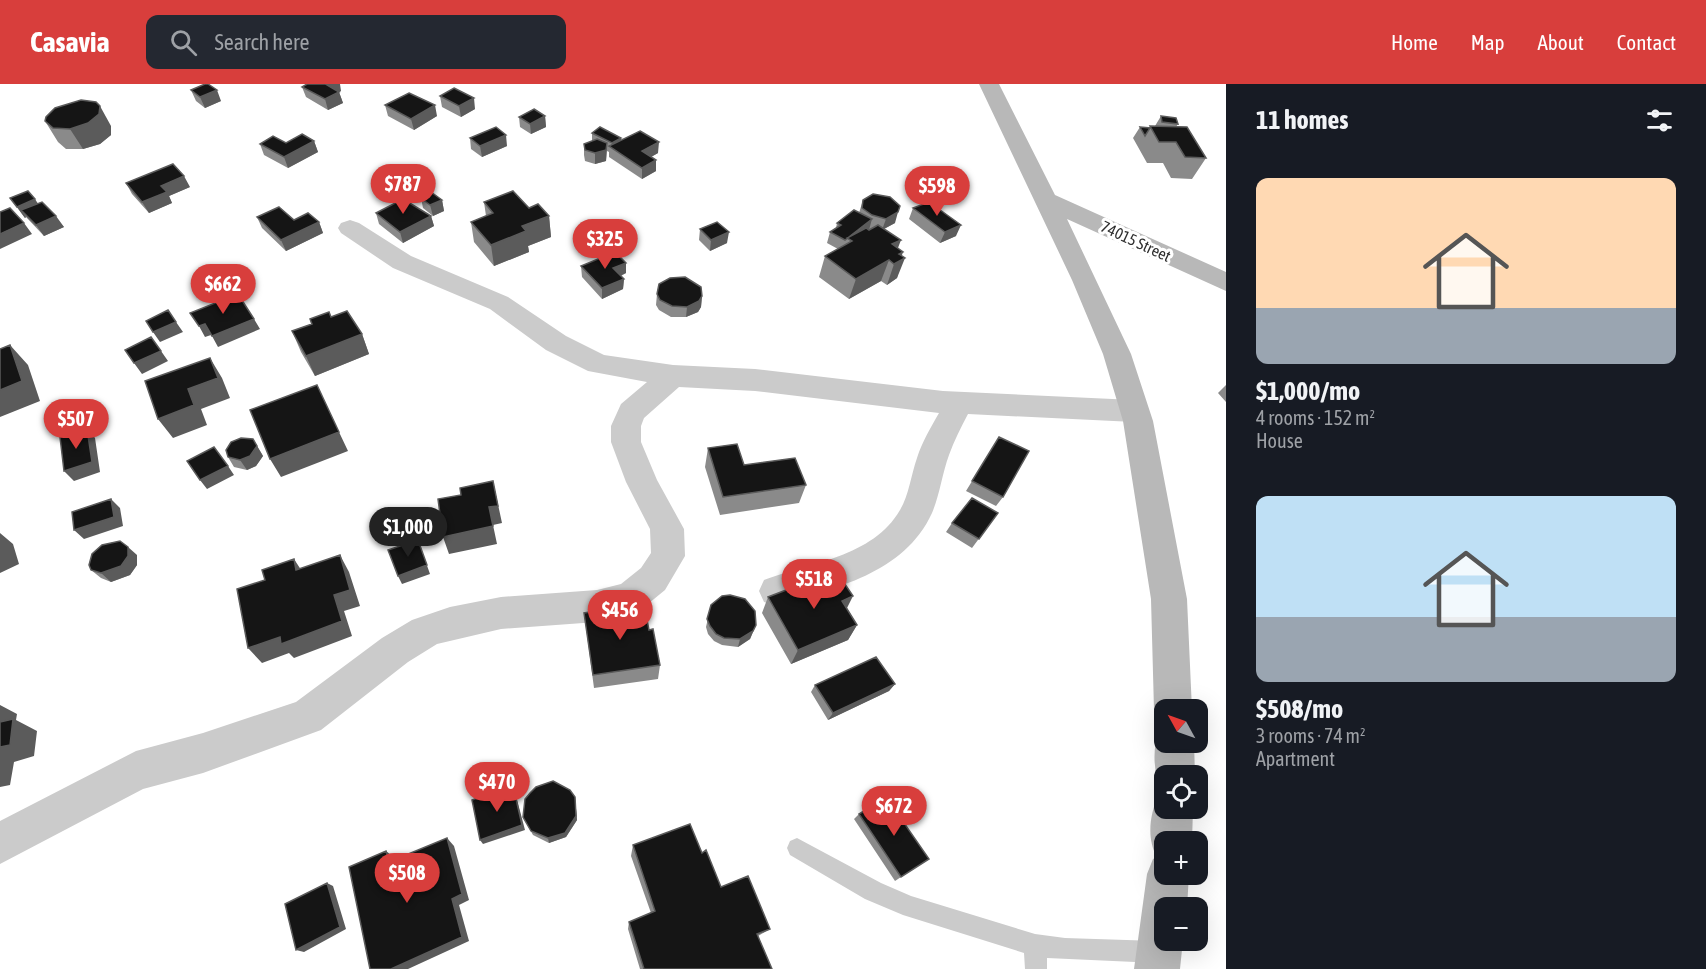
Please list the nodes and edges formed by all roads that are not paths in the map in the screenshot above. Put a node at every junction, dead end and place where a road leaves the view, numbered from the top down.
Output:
1 (989, 84) edge
2 (1046, 200) junction
3 (350, 228) dead end
4 (1226, 282) edge
5 (672, 376) junction
6 (958, 402) junction
7 (1134, 411) junction
8 (776, 591) edge
9 (1173, 699) edge
10 (0, 843) edge
11 (797, 848) dead end
12 (1035, 945) junction
13 (1154, 945) edge
14 (1036, 969) edge

1 - 2 street
2 - 4 street, 74015 Street
2 - 7 street
3 - 5 street
5 - 6 street
5 - 10 street
6 - 7 street
6 - 8 street
7 - 9 street
11 - 12 lane
12 - 13 lane
12 - 14 lane

